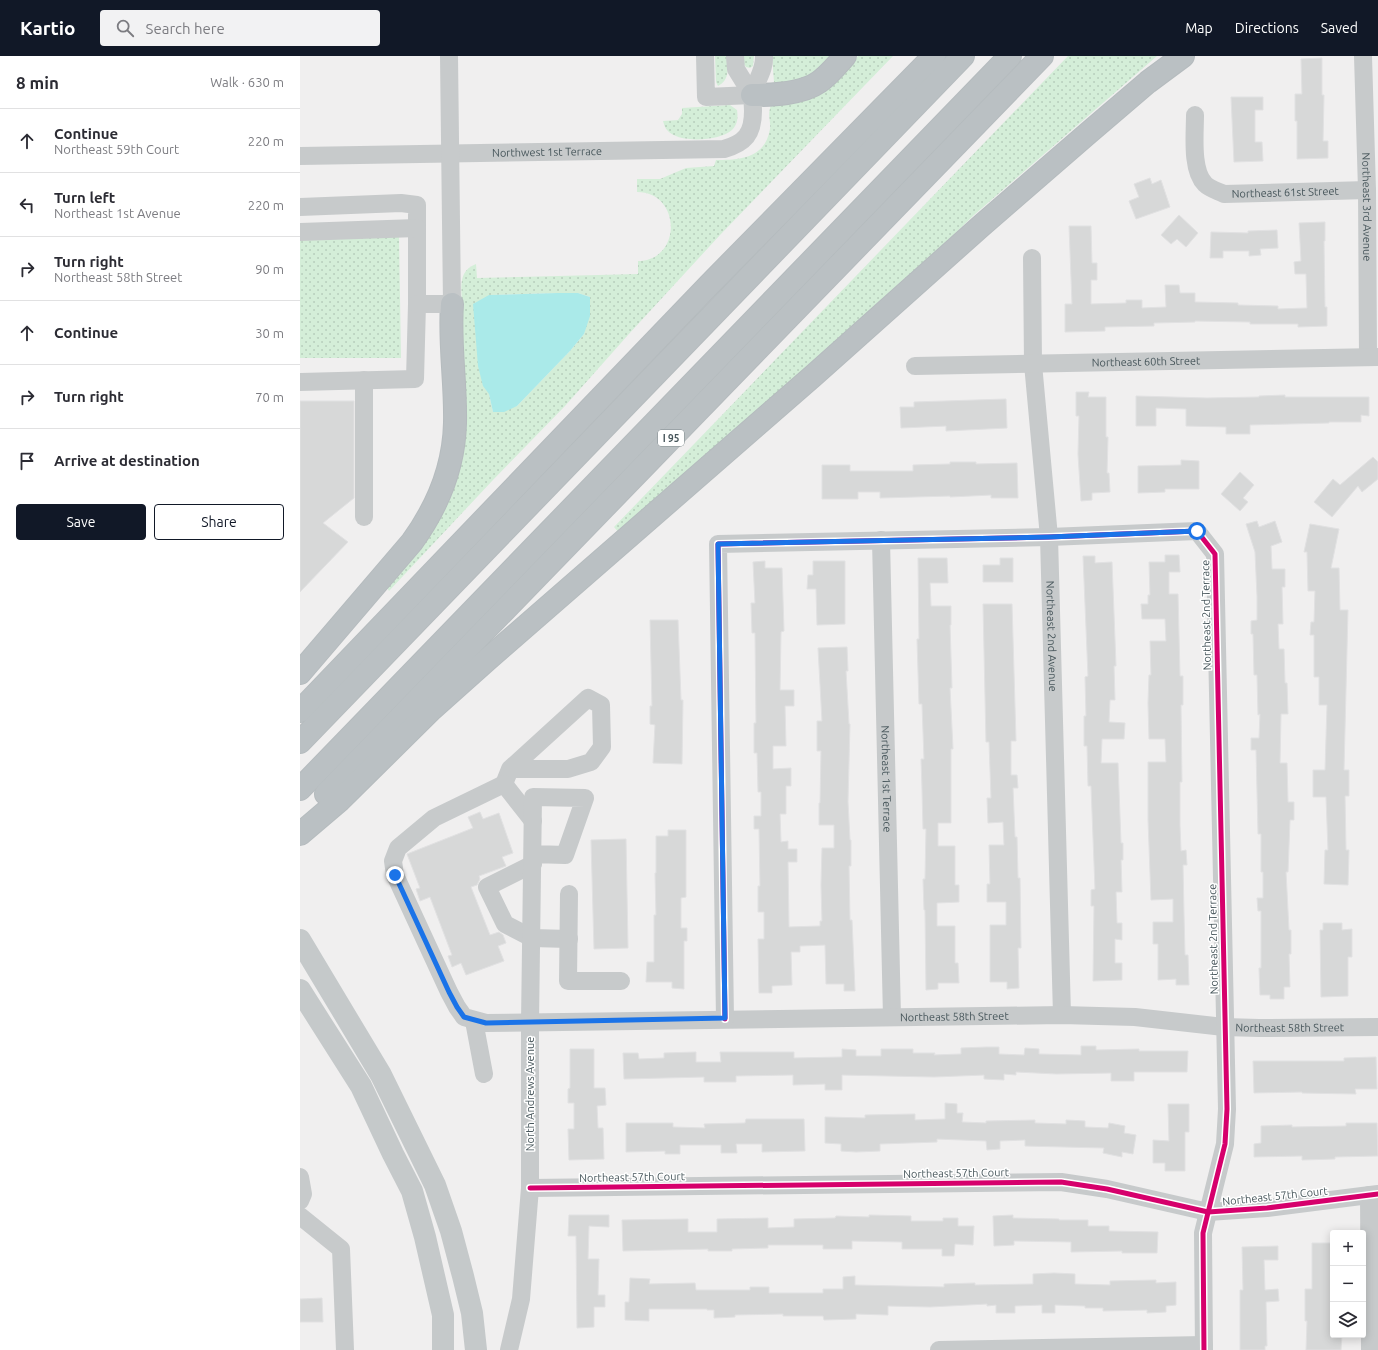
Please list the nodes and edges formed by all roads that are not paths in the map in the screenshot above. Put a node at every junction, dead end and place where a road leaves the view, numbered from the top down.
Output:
1 (449, 56) edge
2 (705, 56) edge
3 (735, 56) edge
4 (764, 56) edge
5 (846, 56) edge
6 (934, 56) edge
7 (963, 56) edge
8 (1010, 56) edge
9 (1042, 56) edge
10 (1171, 56) edge
11 (1183, 56) edge
12 (1363, 56) edge
13 (1148, 82) junction
14 (752, 95) junction
15 (1195, 115) dead end
16 (450, 153) junction
17 (300, 156) edge
18 (1367, 190) junction
19 (300, 207) edge
20 (417, 228) junction
21 (300, 232) edge
22 (1032, 258) dead end
23 (417, 304) junction
24 (452, 304) junction
25 (1373, 357) edge
26 (1033, 364) junction
27 (915, 366) dead end
28 (364, 380) junction
29 (300, 382) edge
30 (364, 517) dead end
31 (1049, 537) junction
32 (881, 540) junction
33 (300, 673) edge
34 (300, 711) edge
35 (300, 742) edge
36 (507, 777) junction
37 (300, 789) edge
38 (300, 821) edge
39 (533, 829) junction
40 (300, 834) edge
41 (533, 859) junction
42 (569, 894) dead end
43 (532, 938) junction
44 (569, 939) junction
45 (300, 940) edge
46 (621, 981) dead end
47 (300, 990) edge
48 (1062, 1015) junction
49 (892, 1017) junction
50 (725, 1018) junction
51 (474, 1021) junction
52 (530, 1023) junction
53 (1378, 1027) edge
54 (1224, 1028) junction
55 (484, 1074) dead end
56 (300, 1177) edge
57 (530, 1188) junction
58 (1373, 1195) edge
59 (300, 1201) edge
60 (1208, 1212) junction
61 (300, 1216) edge
62 (1204, 1348) edge
63 (345, 1350) edge
64 (443, 1350) edge
65 (476, 1350) edge
66 (509, 1350) edge
67 (938, 1350) edge
68 (1370, 1350) edge

1 - 16 street
2 - 14 street
3 - 14 street, Northwest 1st Terrace
4 - 14 street, Northwest 1st Terrace
5 - 14 highway
6 - 34 highway
7 - 35 highway
8 - 37 highway
9 - 38 highway, I 95
10 - 13 highway
11 - 13 highway
12 - 18 street, Northeast 3rd Avenue
13 - 40 highway
14 - 16 street, Northwest 1st Terrace
15 - 18 street, Northeast 61st Street
16 - 17 street, Northwest 1st Terrace
16 - 24 street
18 - 25 street, Northeast 3rd Avenue
19 - 20 street
20 - 21 street
20 - 23 street
22 - 26 street, Northeast 2nd Avenue
23 - 24 street
23 - 28 street
24 - 33 highway
25 - 26 street, Northeast 60th Street
26 - 27 street, Northeast 60th Street
26 - 31 street, Northeast 2nd Avenue
28 - 29 street
28 - 30 street
31 - 32 street
31 - 48 street, Northeast 2nd Avenue
31 - 54 street, Northeast 2nd Terrace
32 - 49 street, Northeast 1st Terrace
32 - 50 street
36 - 36 street
36 - 39 street
36 - 51 street
39 - 41 street, North Andrews Avenue
39 - 41 street, North Andrews Avenue
41 - 43 street, North Andrews Avenue
41 - 43 street
42 - 44 street
43 - 44 street
43 - 52 street, North Andrews Avenue
44 - 46 street
45 - 65 main road
47 - 64 main road
48 - 49 street, Northeast 58th Street
48 - 54 street, Northeast 58th Street
49 - 50 street, Northeast 58th Street
50 - 52 street, Northeast 58th Street
51 - 52 street, Northeast 58th Street
51 - 55 street
52 - 57 street, North Andrews Avenue
53 - 54 street, Northeast 58th Street
54 - 60 street, Northeast 2nd Terrace
56 - 59 street
57 - 60 street, Northeast 57th Court
57 - 66 street, North Andrews Avenue
58 - 60 street, Northeast 57th Court
58 - 68 street
60 - 62 street, Northeast 2nd Terrace
61 - 63 street
62 - 67 street

